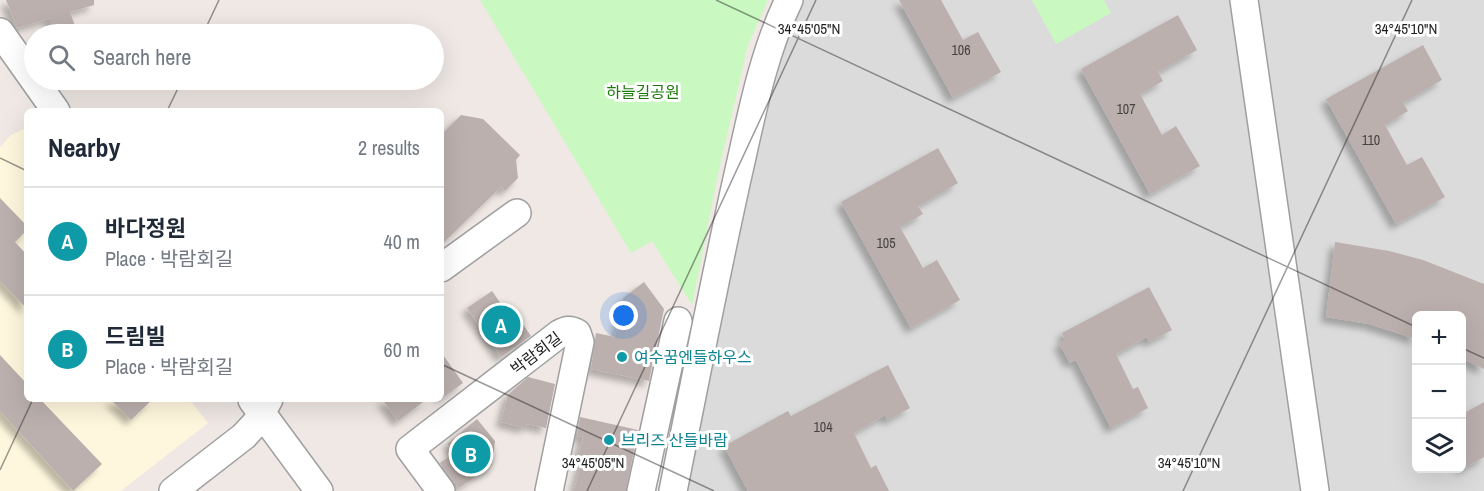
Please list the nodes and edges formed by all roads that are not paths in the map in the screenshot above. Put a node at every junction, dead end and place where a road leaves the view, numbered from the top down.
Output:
1 (789, 0) edge
2 (1244, 0) edge
3 (0, 32) edge
4 (24, 66) edge
5 (41, 90) edge
6 (54, 108) edge
7 (517, 213) dead end
8 (444, 266) edge
9 (678, 321) dead end
10 (260, 404) edge
11 (173, 491) edge
12 (319, 491) edge
13 (441, 491) edge
14 (549, 491) edge
15 (641, 491) edge
16 (673, 491) edge
17 (1315, 491) edge

1 - 16 street
2 - 17 street
3 - 4 street
5 - 6 street
7 - 8 street
9 - 15 street
10 - 11 street
10 - 12 street
13 - 14 street, 박람회길

